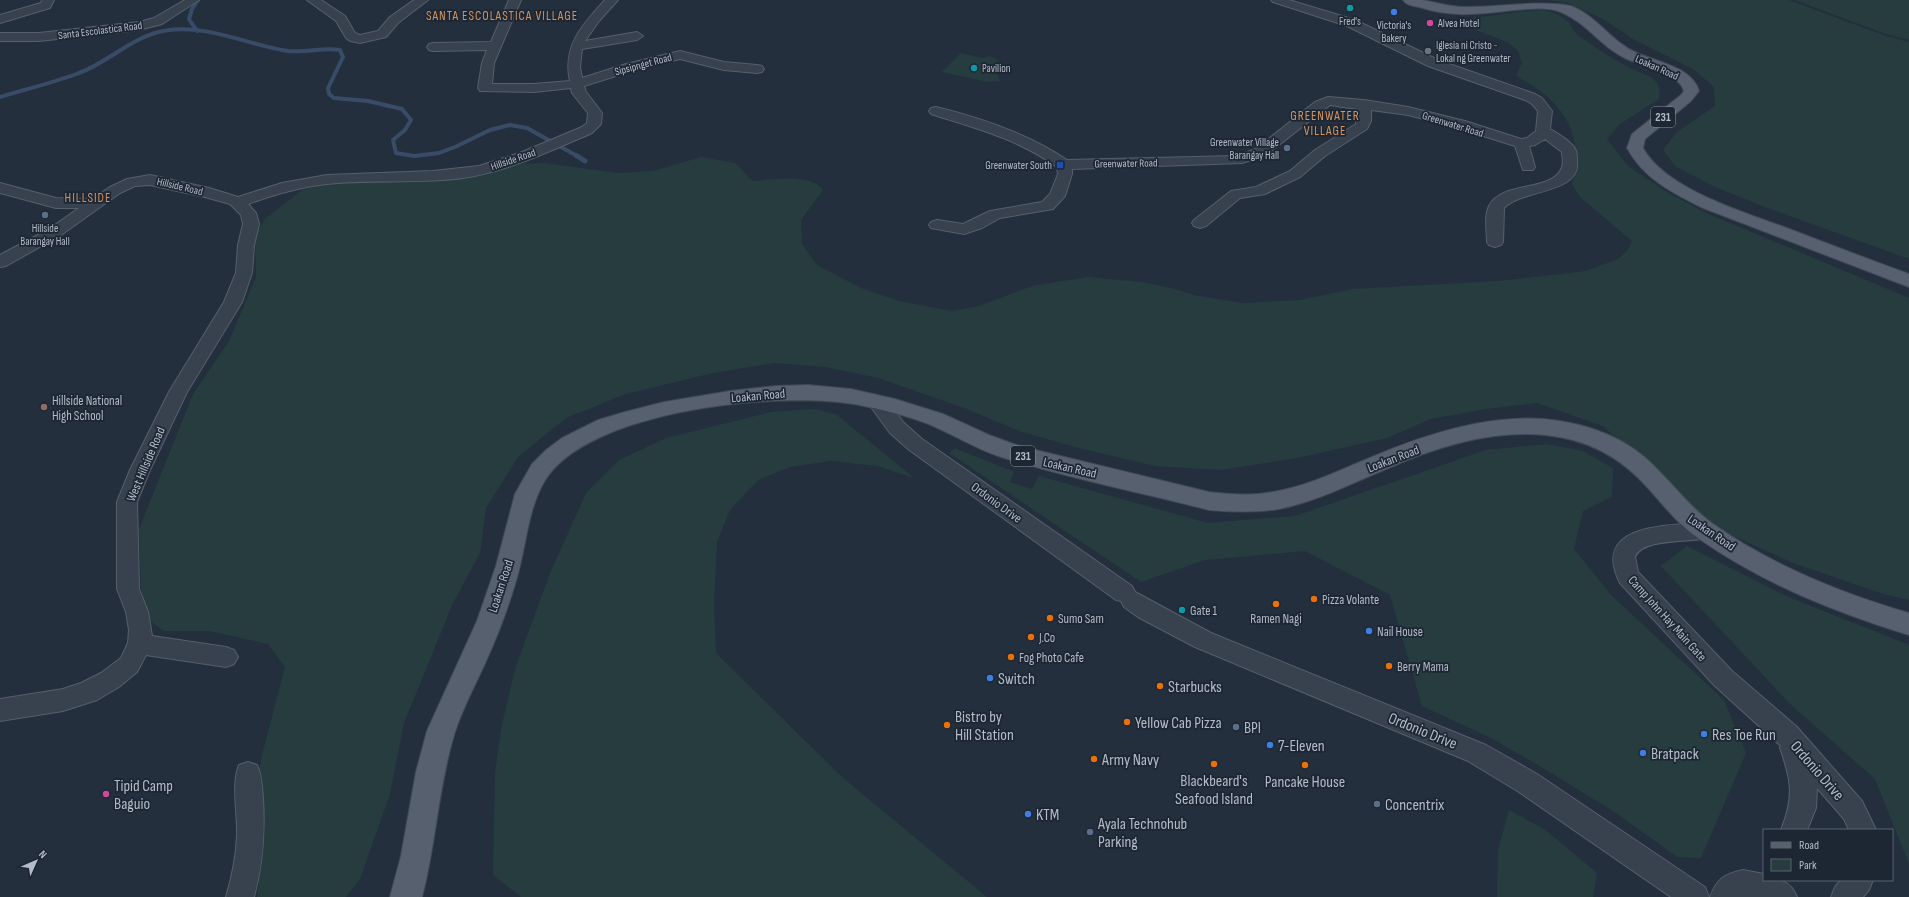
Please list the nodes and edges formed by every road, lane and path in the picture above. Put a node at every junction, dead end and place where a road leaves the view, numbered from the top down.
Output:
1 (48, 0) edge
2 (313, 0) edge
3 (422, 0) edge
4 (515, 0) edge
5 (612, 0) edge
6 (1277, 0) edge
7 (1409, 0) edge
8 (191, 1) edge
9 (0, 19) edge
10 (637, 36) dead end
11 (0, 37) edge
12 (494, 46) junction
13 (578, 46) junction
14 (433, 47) dead end
15 (757, 69) dead end
16 (576, 84) junction
17 (1364, 104) junction
18 (936, 111) dead end
19 (1543, 130) junction
20 (1521, 142) junction
21 (1064, 165) junction
22 (1528, 167) dead end
23 (0, 188) edge
24 (94, 204) junction
25 (242, 208) junction
26 (1200, 223) dead end
27 (937, 225) dead end
28 (1495, 242) dead end
29 (0, 262) edge
30 (1909, 281) edge
31 (878, 403) junction
32 (1705, 531) junction
33 (1909, 624) edge
34 (140, 643) junction
35 (226, 657) dead end
36 (0, 710) edge
37 (1788, 735) junction
38 (248, 774) dead end
39 (1794, 829) edge
40 (1863, 829) edge
41 (1759, 878) edge
42 (1858, 881) edge
43 (240, 897) edge
44 (406, 897) edge
45 (1695, 897) edge
46 (1724, 897) edge
47 (1783, 897) edge
48 (1845, 897) edge

1 - 9 street
2 - 3 street
4 - 12 street
5 - 13 street, Hillside Road
6 - 19 street
7 - 30 main road, Loakan Road / 231
8 - 11 street, Santa Escolastica Road
10 - 13 street
12 - 14 street
12 - 16 street
13 - 16 street, Hillside Road
15 - 16 street, Sipsipnget Road
16 - 25 street, Hillside Road
17 - 20 street, Greenwater Road
17 - 21 street, Greenwater Road
17 - 26 street
18 - 21 street
19 - 20 street, Greenwater Road
19 - 28 street
20 - 22 street
21 - 27 street
23 - 24 street
24 - 25 street, Hillside Road
24 - 29 street, Hillside Road
25 - 34 street, West Hillside Road
31 - 32 main road, Loakan Road / 231
31 - 44 main road, Loakan Road / 231
31 - 45 street, Ordonio Drive
32 - 33 main road, Loakan Road / 231
32 - 37 street, Camp John Hay Main Gate
34 - 35 street
34 - 36 street, West Hillside Road
37 - 39 street, Ordonio Drive
37 - 40 street, Ordonio Drive
38 - 43 street
41 - 46 street
41 - 47 street
42 - 48 street

